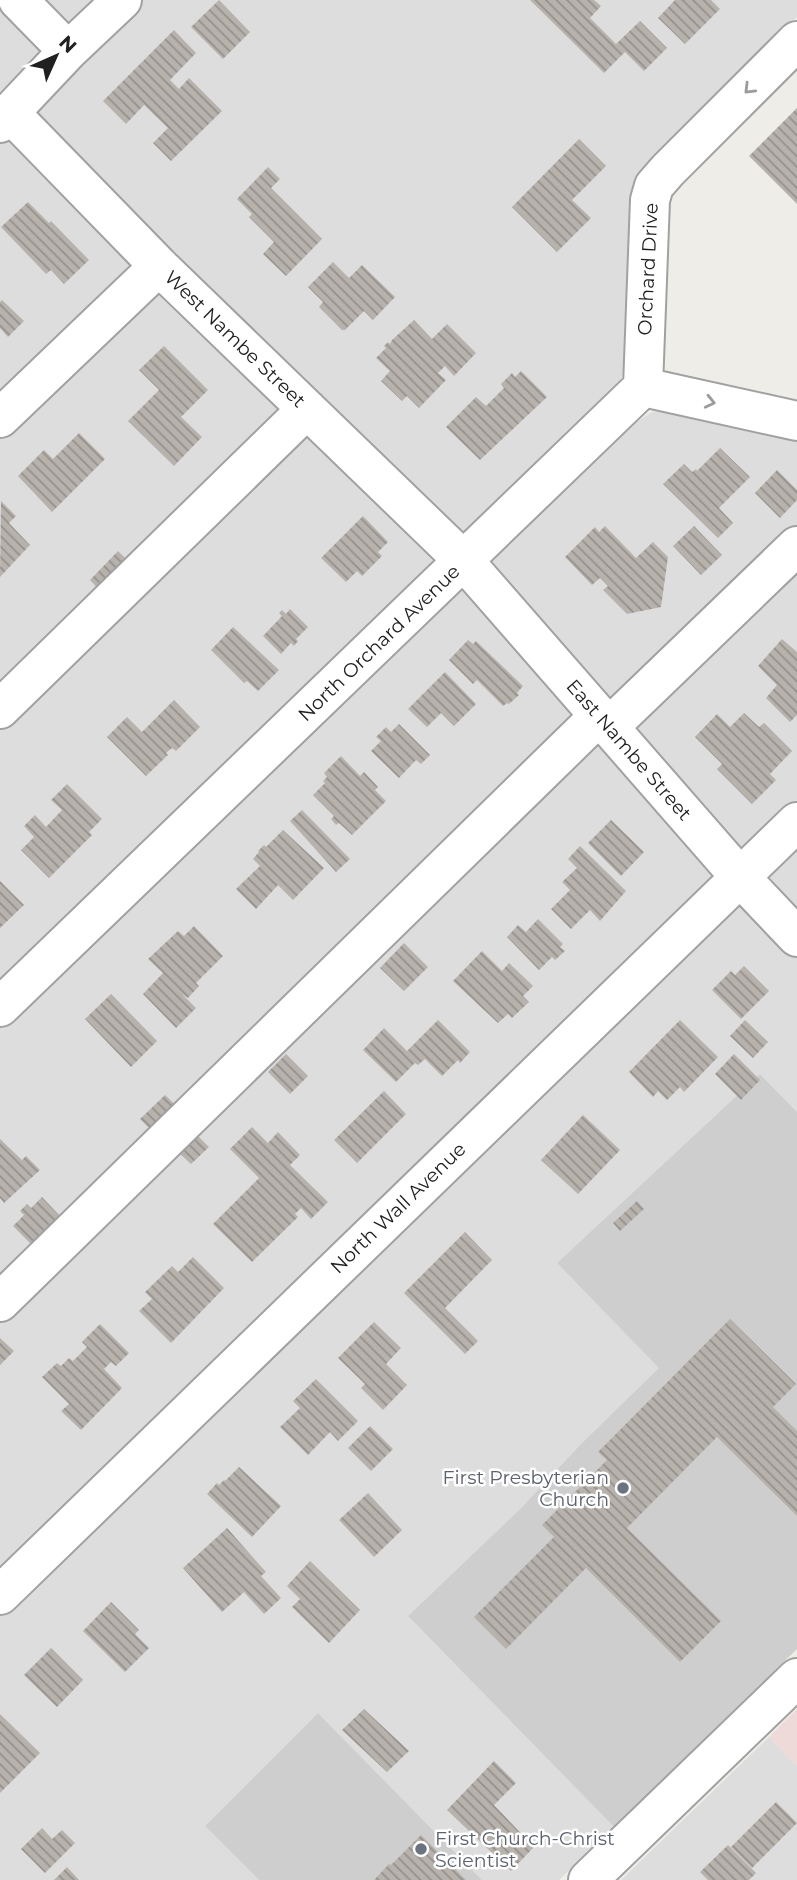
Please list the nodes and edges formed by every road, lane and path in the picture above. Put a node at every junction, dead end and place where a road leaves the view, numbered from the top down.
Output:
1 (18, 0) edge
2 (122, 0) edge
3 (797, 41) edge
4 (68, 51) junction
5 (5, 118) edge
6 (159, 266) junction
7 (643, 387) junction
8 (307, 409) junction
9 (0, 418) edge
10 (797, 421) edge
11 (797, 546) edge
12 (464, 561) junction
13 (0, 709) edge
14 (604, 721) junction
15 (797, 822) edge
16 (740, 877) junction
17 (797, 937) edge
18 (0, 1007) edge
19 (0, 1301) edge
20 (0, 1595) edge
21 (797, 1678) edge
22 (588, 1880) edge

1 - 4 street
2 - 4 street
3 -> 7 street, Orchard Drive
4 - 5 street
5 - 6 street, West Nambe Street
6 - 8 street, West Nambe Street
6 - 9 street
7 -> 10 street
7 - 12 street, North Orchard Avenue
8 - 12 street, West Nambe Street
8 - 13 street
11 - 14 street
12 - 14 street, East Nambe Street
12 - 18 street, North Orchard Avenue
14 - 16 street, East Nambe Street
14 - 19 street
15 - 16 street, North Wall Avenue
16 - 17 street, East Nambe Street
16 - 20 street, North Wall Avenue
21 - 22 street

